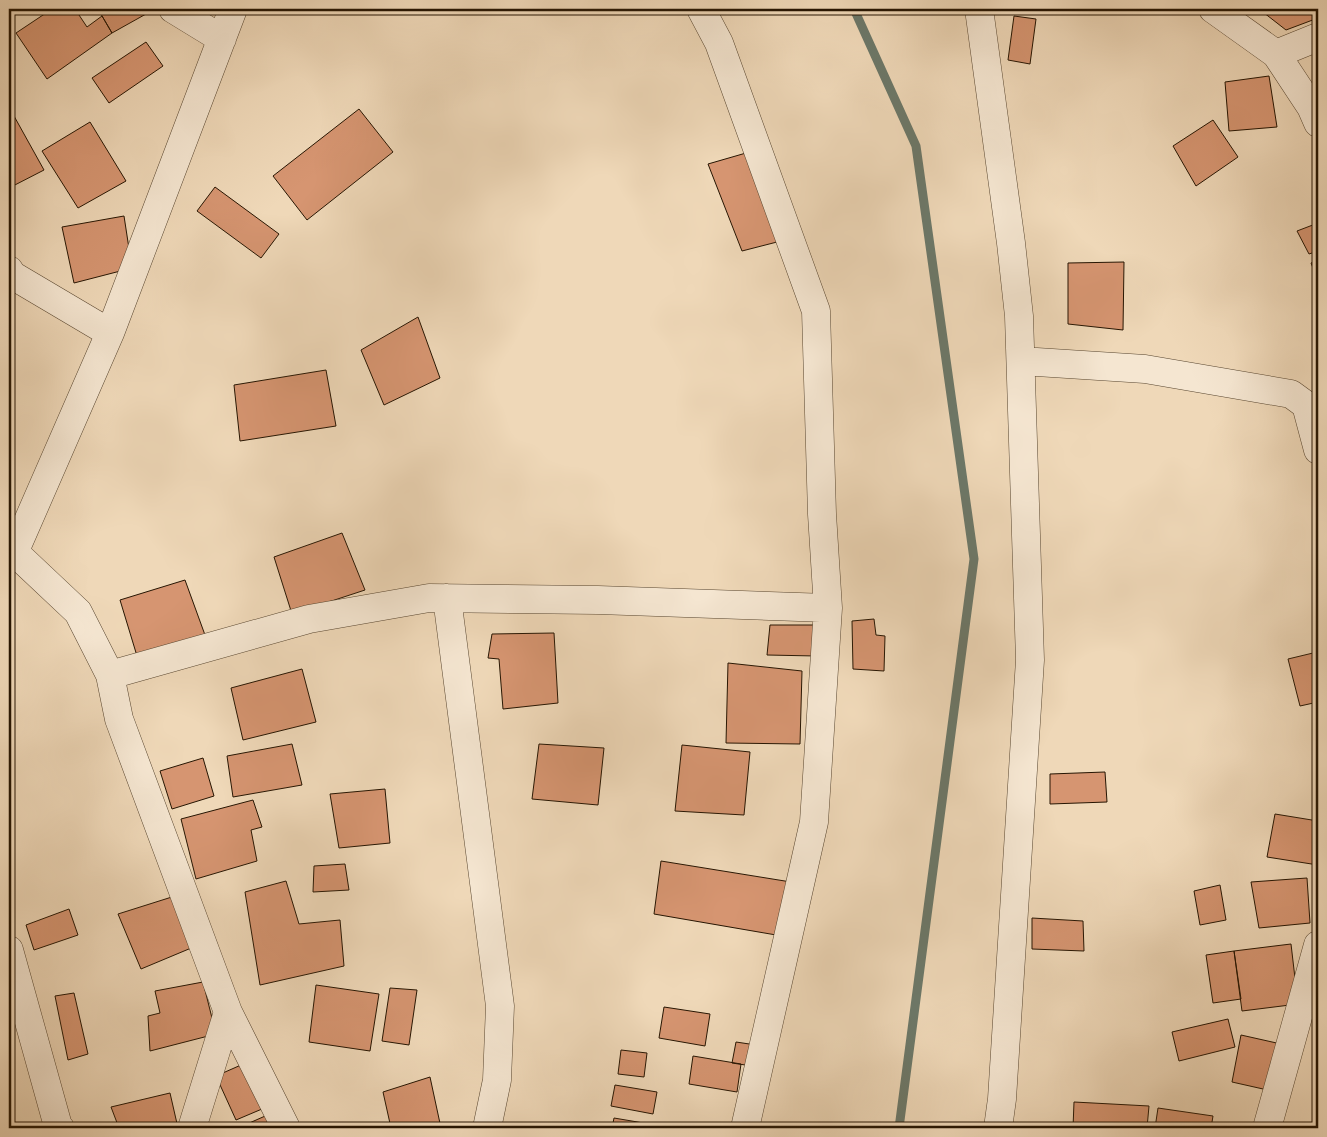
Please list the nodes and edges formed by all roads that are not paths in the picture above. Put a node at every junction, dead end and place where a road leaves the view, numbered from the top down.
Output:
1 (173, 9) edge
2 (233, 9) edge
3 (701, 9) edge
4 (979, 9) edge
5 (1213, 9) edge
6 (1318, 37) edge
7 (222, 39) junction
8 (1276, 54) junction
9 (1318, 123) edge
10 (9, 270) edge
11 (110, 333) junction
12 (1021, 361) junction
13 (1318, 450) edge
14 (10, 552) edge
15 (447, 598) junction
16 (828, 608) junction
17 (110, 675) junction
18 (1318, 945) edge
19 (9, 950) edge
20 (228, 1012) junction
21 (60, 1128) edge
22 (192, 1128) edge
23 (286, 1128) edge
24 (487, 1128) edge
25 (745, 1128) edge
26 (998, 1128) edge
27 (1267, 1128) edge

1 - 7 street
2 - 7 street
3 - 16 street
4 - 12 street
5 - 8 street
6 - 8 street
7 - 11 street
8 - 9 street
10 - 11 street
11 - 14 street
12 - 13 street
12 - 26 street
14 - 17 street
15 - 16 street
15 - 17 street
15 - 24 street
16 - 25 street
17 - 20 street
18 - 27 street
19 - 21 street
20 - 22 street
20 - 23 street

